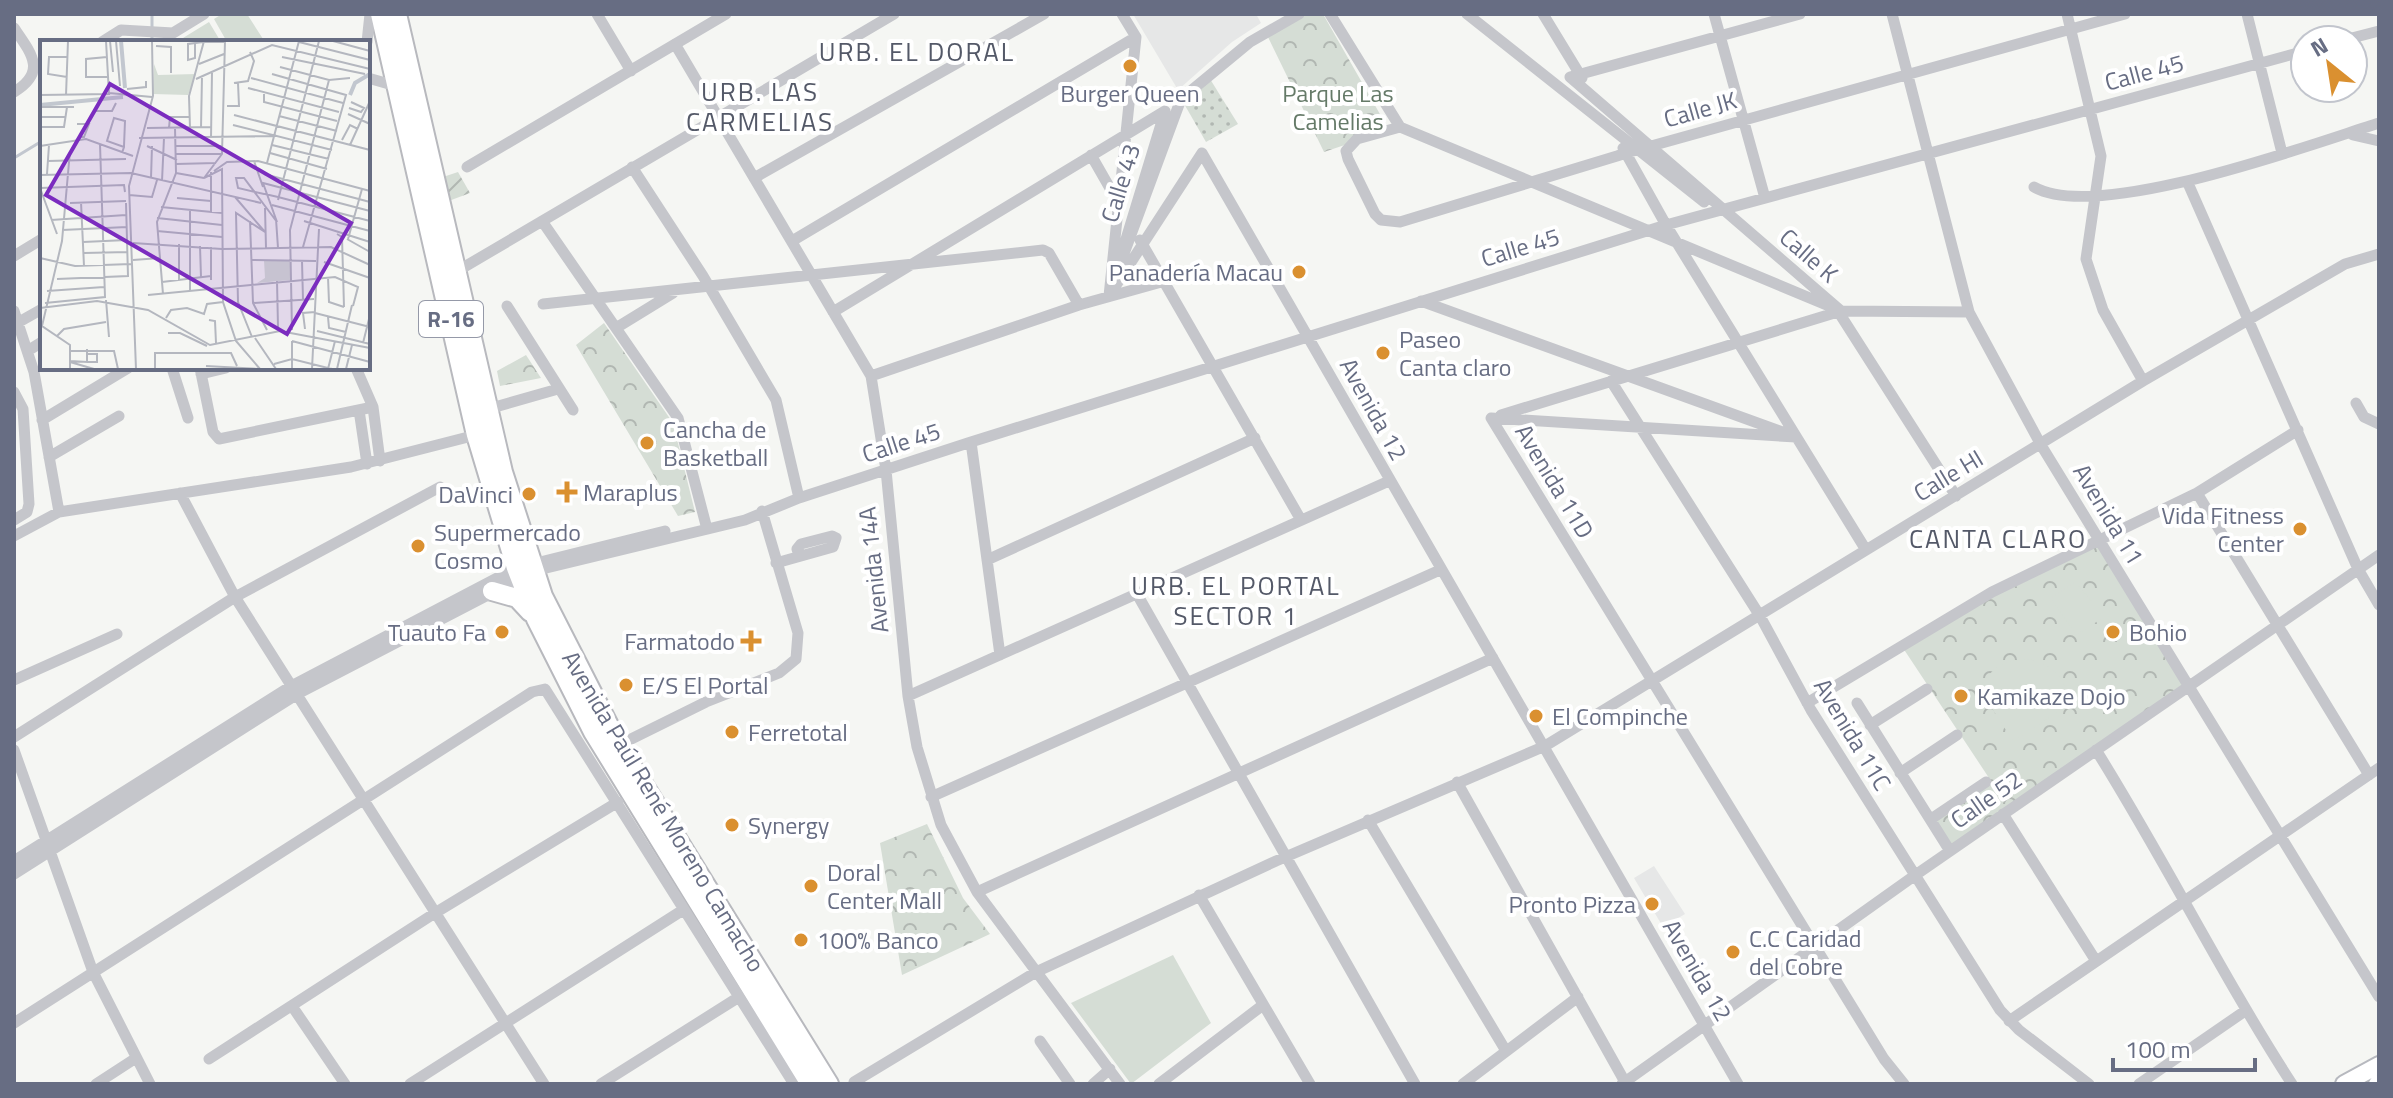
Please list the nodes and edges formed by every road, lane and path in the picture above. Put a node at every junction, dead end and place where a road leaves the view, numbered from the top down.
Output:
1 (204, 14) edge
2 (370, 14) edge
3 (380, 14) edge
4 (397, 14) edge
5 (597, 14) edge
6 (726, 14) edge
7 (894, 14) edge
8 (1044, 14) edge
9 (1122, 14) edge
10 (1299, 14) edge
11 (1330, 14) edge
12 (1467, 14) edge
13 (1543, 14) edge
14 (1714, 14) edge
15 (1800, 14) edge
16 (1892, 14) edge
17 (2067, 14) edge
18 (2125, 14) edge
19 (2247, 14) edge
20 (14, 28) edge
21 (2071, 29) junction
22 (1720, 36) junction
23 (1136, 37) junction
24 (105, 40) edge
25 (367, 40) edge
26 (675, 44) junction
27 (2289, 55) edge
28 (2261, 62) junction
29 (631, 71) junction
30 (38, 72) edge
31 (1580, 74) junction
32 (1907, 74) junction
33 (370, 79) edge
34 (396, 86) junction
35 (14, 92) edge
36 (2092, 109) junction
37 (719, 117) junction
38 (1743, 119) junction
39 (2379, 123) edge
40 (1400, 127) junction
41 (2339, 135) junction
42 (2379, 141) edge
43 (1626, 153) junction
44 (2282, 153) junction
45 (1927, 154) junction
46 (1091, 155) junction
47 (467, 167) dead end
48 (632, 167) junction
49 (754, 178) junction
50 (2187, 181) junction
51 (2034, 187) dead end
52 (2093, 195) junction
53 (1765, 198) junction
54 (542, 221) junction
55 (1666, 225) junction
56 (40, 240) edge
57 (792, 241) junction
58 (2379, 254) edge
59 (14, 256) edge
60 (449, 274) junction
61 (703, 276) junction
62 (1165, 281) junction
63 (1109, 296) junction
64 (1420, 301) junction
65 (543, 304) dead end
66 (1079, 305) junction
67 (507, 306) dead end
68 (40, 310) edge
69 (1841, 311) junction
70 (833, 312) junction
71 (1969, 312) junction
72 (16, 316) edge
73 (2249, 320) junction
74 (616, 328) junction
75 (1309, 337) junction
76 (40, 343) edge
77 (1739, 343) junction
78 (29, 350) junction
79 (1214, 365) junction
80 (125, 370) edge
81 (173, 370) edge
82 (357, 370) edge
83 (200, 371) edge
84 (871, 376) junction
85 (1611, 381) junction
86 (2143, 381) junction
87 (558, 389) junction
88 (14, 392) edge
89 (2356, 403) dead end
90 (39, 404) junction
91 (373, 407) junction
92 (23, 409) junction
93 (488, 409) junction
94 (359, 410) junction
95 (573, 410) dead end
96 (119, 416) dead end
97 (188, 418) dead end
98 (1491, 418) junction
99 (42, 420) junction
100 (2379, 424) edge
101 (2298, 430) junction
102 (476, 435) junction
103 (1796, 437) junction
104 (1255, 438) junction
105 (971, 442) junction
106 (25, 443) junction
107 (2041, 445) junction
108 (14, 450) edge
109 (49, 457) junction
110 (380, 461) junction
111 (367, 464) junction
112 (886, 470) junction
113 (1389, 481) junction
114 (440, 487) dead end
115 (180, 493) junction
116 (2197, 493) junction
117 (1956, 496) junction
118 (799, 498) junction
119 (59, 512) junction
120 (759, 512) junction
121 (14, 520) edge
122 (1301, 520) junction
123 (707, 525) junction
124 (14, 536) edge
125 (2100, 541) junction
126 (1866, 550) junction
127 (2379, 555) edge
128 (799, 556) dead end
129 (987, 560) junction
130 (776, 563) junction
131 (2358, 569) junction
132 (525, 570) junction
133 (1440, 570) junction
134 (492, 591) junction
135 (1137, 594) junction
136 (235, 597) junction
137 (2379, 605) edge
138 (1760, 616) junction
139 (536, 619) junction
140 (2276, 627) junction
141 (117, 634) dead end
142 (1000, 655) junction
143 (1493, 658) junction
144 (14, 680) edge
145 (1186, 680) junction
146 (1653, 683) junction
147 (2187, 687) junction
148 (296, 689) junction
149 (1927, 689) dead end
150 (908, 696) junction
151 (1807, 703) junction
152 (1857, 703) dead end
153 (1870, 725) junction
154 (1957, 735) dead end
155 (14, 737) edge
156 (619, 745) junction
157 (1545, 746) junction
158 (14, 750) edge
159 (2096, 750) junction
160 (1236, 772) junction
161 (2374, 772) edge
162 (1900, 773) junction
163 (1457, 782) junction
164 (1986, 782) dead end
165 (931, 797) junction
166 (364, 800) junction
167 (618, 802) junction
168 (2003, 814) junction
169 (1931, 819) junction
170 (1368, 820) junction
171 (2281, 836) junction
172 (49, 845) junction
173 (1950, 851) junction
174 (1286, 857) junction
175 (14, 861) edge
176 (14, 874) edge
177 (1914, 876) junction
178 (977, 892) junction
179 (1199, 895) junction
180 (2187, 901) junction
181 (683, 910) junction
182 (435, 913) junction
183 (1815, 946) junction
184 (2096, 961) junction
185 (93, 972) junction
186 (1036, 972) junction
187 (739, 997) junction
188 (1578, 997) junction
189 (2379, 997) edge
190 (1263, 1005) junction
191 (292, 1006) junction
192 (2245, 1011) junction
193 (2009, 1021) junction
194 (14, 1023) edge
195 (1703, 1023) junction
196 (505, 1026) junction
197 (1040, 1041) dead end
198 (1506, 1051) junction
199 (136, 1058) junction
200 (209, 1059) dead end
201 (2379, 1065) edge
202 (1110, 1069) junction
203 (854, 1082) edge
204 (1117, 1083) edge
205 (1624, 1083) edge
206 (96, 1084) edge
207 (150, 1084) edge
208 (345, 1084) edge
209 (410, 1084) edge
210 (544, 1084) edge
211 (601, 1084) edge
212 (794, 1084) edge
213 (810, 1084) edge
214 (829, 1084) edge
215 (1070, 1084) edge
216 (1093, 1084) edge
217 (1159, 1084) edge
218 (1310, 1084) edge
219 (1415, 1084) edge
220 (1463, 1084) edge
221 (1738, 1084) edge
222 (1904, 1084) edge
223 (2089, 1084) edge
224 (2139, 1084) edge
225 (2292, 1084) edge
226 (2344, 1084) edge

1 - 24 street
2 - 25 street
3 - 34 main road, Avenida Paúl René Moreno Camacho / R-16
4 - 60 main road, Avenida Paúl René Moreno Camacho / R-16
5 - 29 street
6 - 26 street
7 - 37 street
8 - 49 street
9 - 23 street
10 - 63 street, Calle 43
11 - 40 street
12 - 69 street
13 - 31 street
14 - 22 street
15 - 22 street
16 - 32 street, Avenida 11
17 - 21 street
18 - 21 street, Calle JK
19 - 28 street
20 - 30 street
21 - 32 street, Calle JK
21 - 36 street
22 - 31 street
22 - 38 street
23 - 57 street
23 - 63 street
26 - 29 street
26 - 37 street, Avenida 14A
27 - 28 street, Calle 45
28 - 36 street, Calle 45
28 - 44 street
29 - 47 street
30 - 35 street
31 - 43 street
31 - 69 street, Calle K
32 - 38 street, Calle JK
32 - 45 street, Avenida 11
33 - 34 street
34 - 60 main road, Avenida Paúl René Moreno Camacho / R-16
36 - 45 street, Calle 45
36 - 52 street
37 - 48 street
37 - 49 street, Avenida 14A
38 - 43 street, Calle JK
38 - 53 street
39 - 41 street
40 - 43 street, Calle JK
40 - 69 street, Calle K
41 - 42 street
41 - 44 street
43 - 55 street
44 - 50 street
45 - 53 street, Calle 45
45 - 71 street, Avenida 11
46 - 62 street
46 - 63 street, Calle 43
46 - 70 street, Calle 43
48 - 54 street
48 - 61 street
49 - 57 street, Avenida 14A
50 - 52 street
50 - 73 street
51 - 52 street
52 - 86 street
53 - 55 street, Calle 45
54 - 60 street
54 - 74 street
55 - 64 street, Calle 45
55 - 77 street
56 - 59 street
57 - 70 street, Avenida 14A
58 - 73 street, Calle HI
60 - 93 main road, Avenida Paúl René Moreno Camacho / R-16
60 - 102 main road, Avenida Paúl René Moreno Camacho / R-16
61 - 74 street
61 - 118 street
62 - 63 street
62 - 79 street
63 - 66 street
63 - 75 street, Avenida 12
64 - 75 street, Calle 45
64 - 103 street
65 - 66 street
66 - 84 street
67 - 87 street
68 - 72 street
69 - 71 street
69 - 77 street
69 - 117 street
70 - 84 street, Avenida 14A
71 - 107 street, Avenida 11
72 - 78 street
73 - 86 street, Calle HI
73 - 101 street
74 - 123 street
75 - 79 street, Calle 45
75 - 113 street, Avenida 12
76 - 78 street
77 - 85 street
77 - 103 street
78 - 90 street
79 - 104 street
79 - 105 street, Calle 45
80 - 99 street
81 - 97 street
82 - 91 street
83 - 94 street
84 - 112 street, Avenida 14A
85 - 98 street
85 - 138 street, Avenida 11C
86 - 107 street, Calle HI
87 - 93 street
87 - 95 street
88 - 92 street
89 - 100 street
90 - 92 street
90 - 99 street
91 - 94 street
91 - 110 street
92 - 106 street
93 - 132 main road, Avenida Paúl René Moreno Camacho / R-16
94 - 111 street
96 - 109 street
98 - 103 street, Avenida 11D
98 - 146 street, Avenida 11D
99 - 109 street
101 - 116 street
101 - 131 street
102 - 110 street
102 - 132 main road, Avenida Paúl René Moreno Camacho / R-16
103 - 126 street
104 - 122 street
104 - 129 street
105 - 112 street, Calle 45
105 - 129 street
106 - 108 street
106 - 121 street
107 - 117 street, Calle HI
107 - 125 street, Avenida 11
109 - 119 street
110 - 111 street
111 - 115 street
112 - 118 street, Calle 45
112 - 150 street, Avenida 14A
113 - 122 street
113 - 133 street, Avenida 12
114 - 136 street
115 - 119 street
115 - 136 street
116 - 125 street
116 - 140 street
117 - 126 street, Calle HI
118 - 120 street, Calle 45
119 - 124 street
120 - 123 street, Calle 45
120 - 130 street
122 - 135 street
123 - 132 street, Calle 45
125 - 147 street, Avenida 11
125 - 151 street
126 - 138 street, Calle HI
127 - 131 street, Calle 52
128 - 130 street
129 - 142 street
130 - 156 street
131 - 137 street
131 - 140 street, Calle 52
132 - 134 street, Calle 45
132 - 139 main road, Avenida Paúl René Moreno Camacho / R-16
132 - 148 street, Calle 45
132 - 156 main road, Avenida Paúl René Moreno Camacho / R-16
133 - 143 street, Avenida 12
133 - 145 street
134 - 139 main road
134 - 148 street, Calle 45
135 - 142 street
135 - 145 street
136 - 148 street
136 - 155 street
138 - 146 street, Calle HI
138 - 151 street, Avenida 11C
139 - 213 main road, Avenida Paúl René Moreno Camacho / R-16
140 - 147 street, Calle 52
140 - 161 street
141 - 144 street
142 - 150 street
143 - 157 street, Avenida 12
143 - 160 street
145 - 160 street
145 - 165 street
146 - 157 street, Calle HI
146 - 183 street, Avenida 11D
147 - 159 street, Calle 52
147 - 171 street, Avenida 11
148 - 166 street
148 - 172 street, Calle 45
149 - 153 street
150 - 165 street, Avenida 14A
151 - 177 street, Avenida 11C
152 - 153 street
153 - 162 street
154 - 162 street
156 - 214 main road, Avenida Paúl René Moreno Camacho / R-16
157 - 163 street, Calle HI
157 - 195 street, Avenida 12
158 - 172 street
159 - 168 street, Calle 52
159 - 180 street
160 - 174 street
160 - 178 street
161 - 171 street
162 - 169 street
163 - 170 street, Calle HI
163 - 188 street
164 - 169 street
165 - 178 street, Avenida 14A
166 - 167 street
166 - 182 street
166 - 185 street
167 - 181 street
167 - 182 street
168 - 173 street, Calle 52
168 - 184 street
169 - 173 street
170 - 174 street, Calle HI
170 - 198 street
171 - 180 street
171 - 189 street, Avenida 11
172 - 175 street, Calle 45
172 - 176 street, Calle 45
172 - 185 street
173 - 177 street, Calle 52
174 - 179 street, Calle HI
174 - 219 street
177 - 183 street, Calle 52
177 - 193 street, Avenida 11C
178 - 186 street, Avenida 14A
179 - 186 street, Calle HI
179 - 190 street
180 - 184 street
180 - 192 street
181 - 187 street
181 - 196 street
182 - 191 street
182 - 196 street
183 - 195 street, Calle 52
183 - 222 street, Avenida 11D
184 - 193 street
185 - 194 street
185 - 199 street
186 - 202 street, Avenida 14A
186 - 203 street, Calle HI
187 - 211 street
187 - 212 street
188 - 198 street
188 - 205 street
190 - 217 street
190 - 218 street
191 - 200 street
191 - 208 street
192 - 224 street
192 - 225 street
193 - 223 street, Avenida 11C
195 - 205 street, Calle 52
195 - 221 street, Avenida 12
196 - 209 street
196 - 210 street
197 - 215 street
198 - 220 street
199 - 206 street
199 - 207 street
201 - 226 main road
202 - 204 street, Avenida 14A
202 - 216 street

